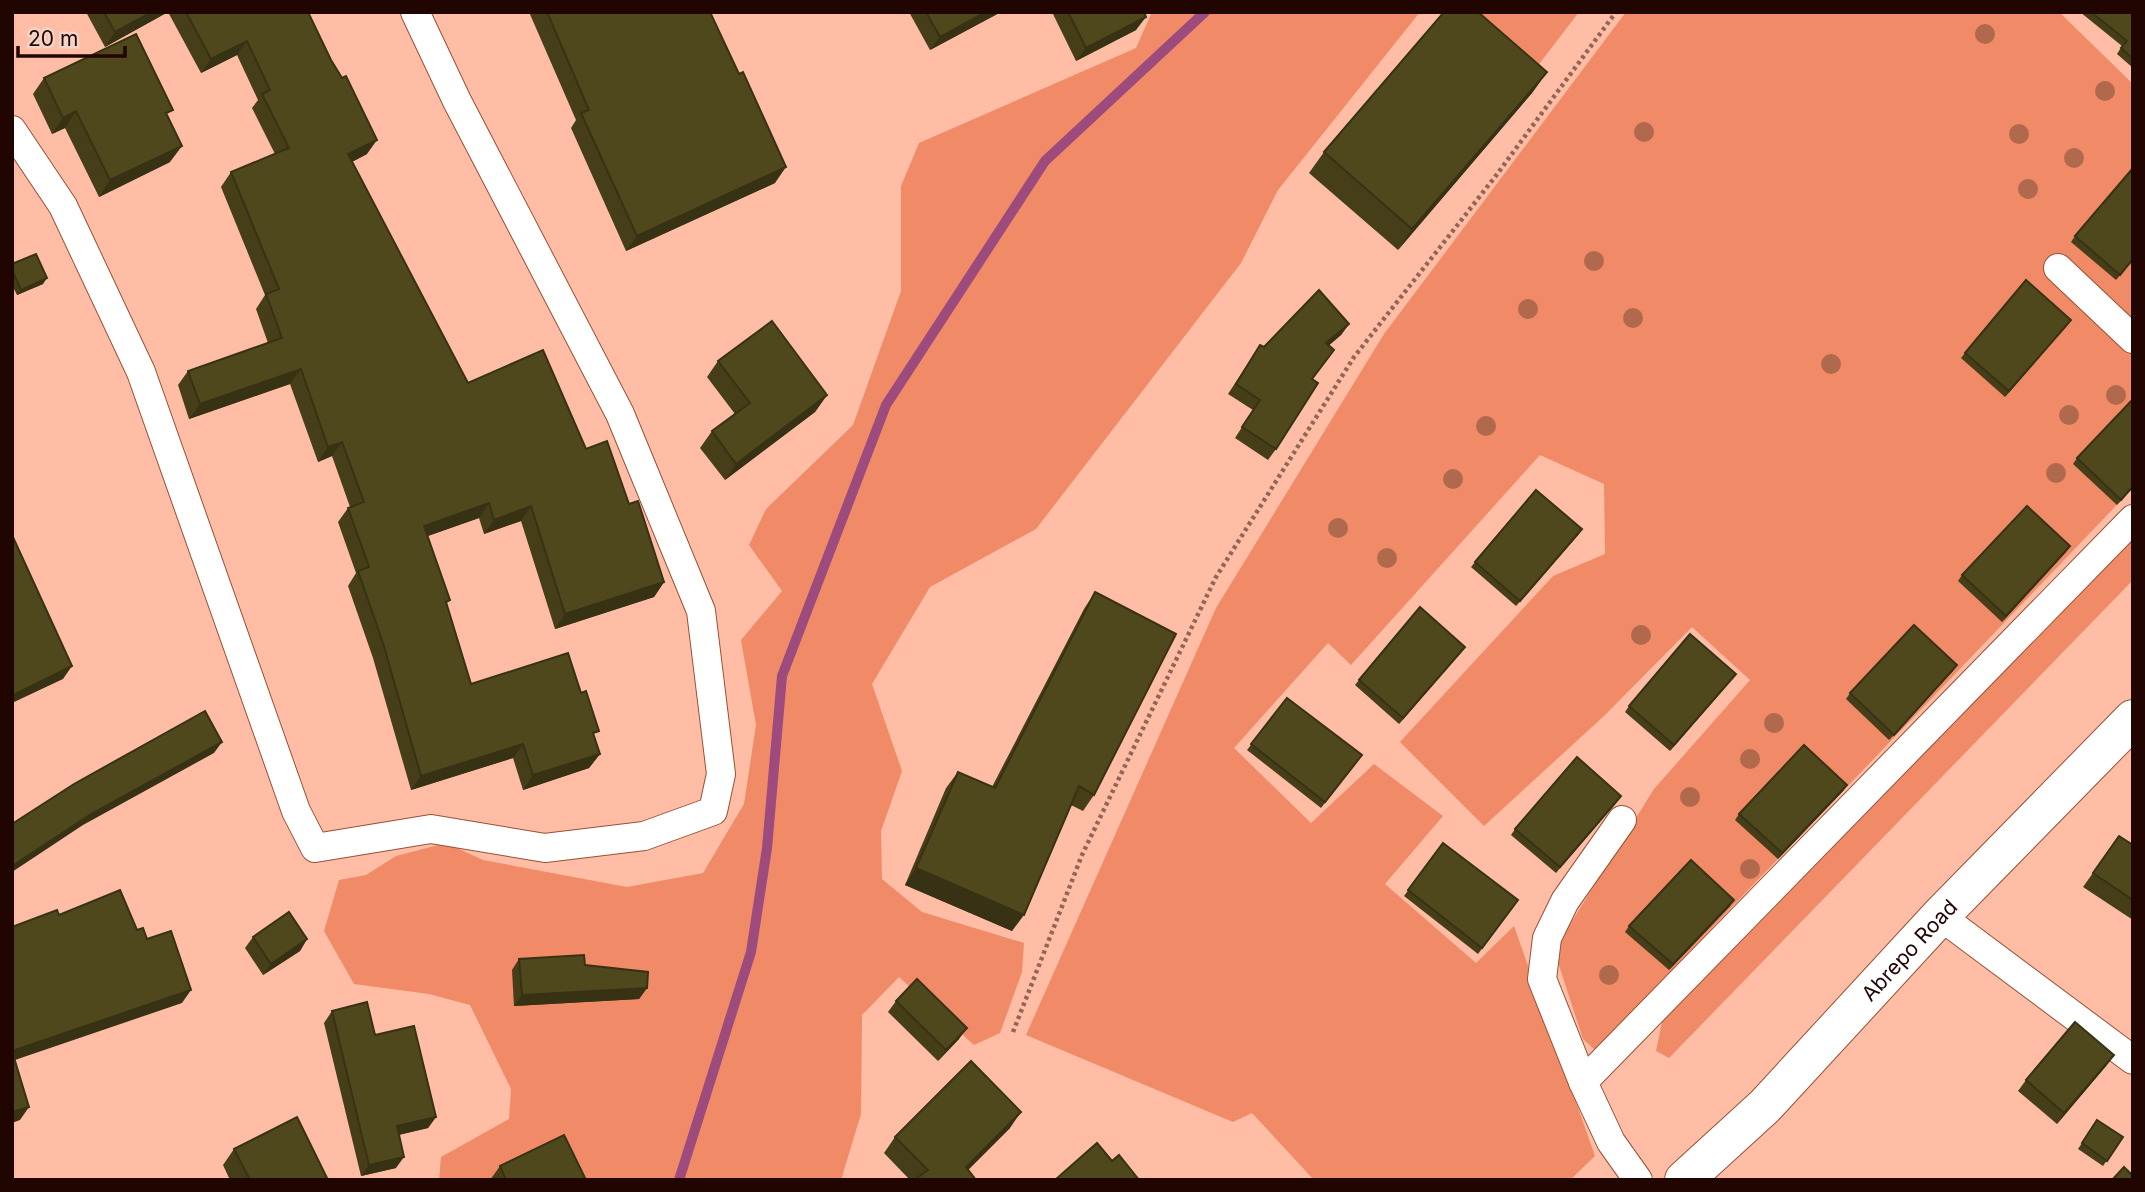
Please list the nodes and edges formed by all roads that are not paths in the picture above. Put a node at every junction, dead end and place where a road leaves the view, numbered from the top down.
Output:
1 (415, 12) edge
2 (12, 130) edge
3 (2058, 268) dead end
4 (2133, 339) edge
5 (2133, 519) edge
6 (2133, 719) edge
7 (1622, 821) dead end
8 (1940, 916) junction
9 (2133, 1060) edge
10 (1583, 1082) junction
11 (1638, 1180) edge
12 (1684, 1180) edge

1 - 2 street
3 - 4 street
5 - 10 street
6 - 8 main road, Abrepo Road
7 - 10 street
8 - 9 street
8 - 12 main road, Abrepo Road
10 - 11 street

